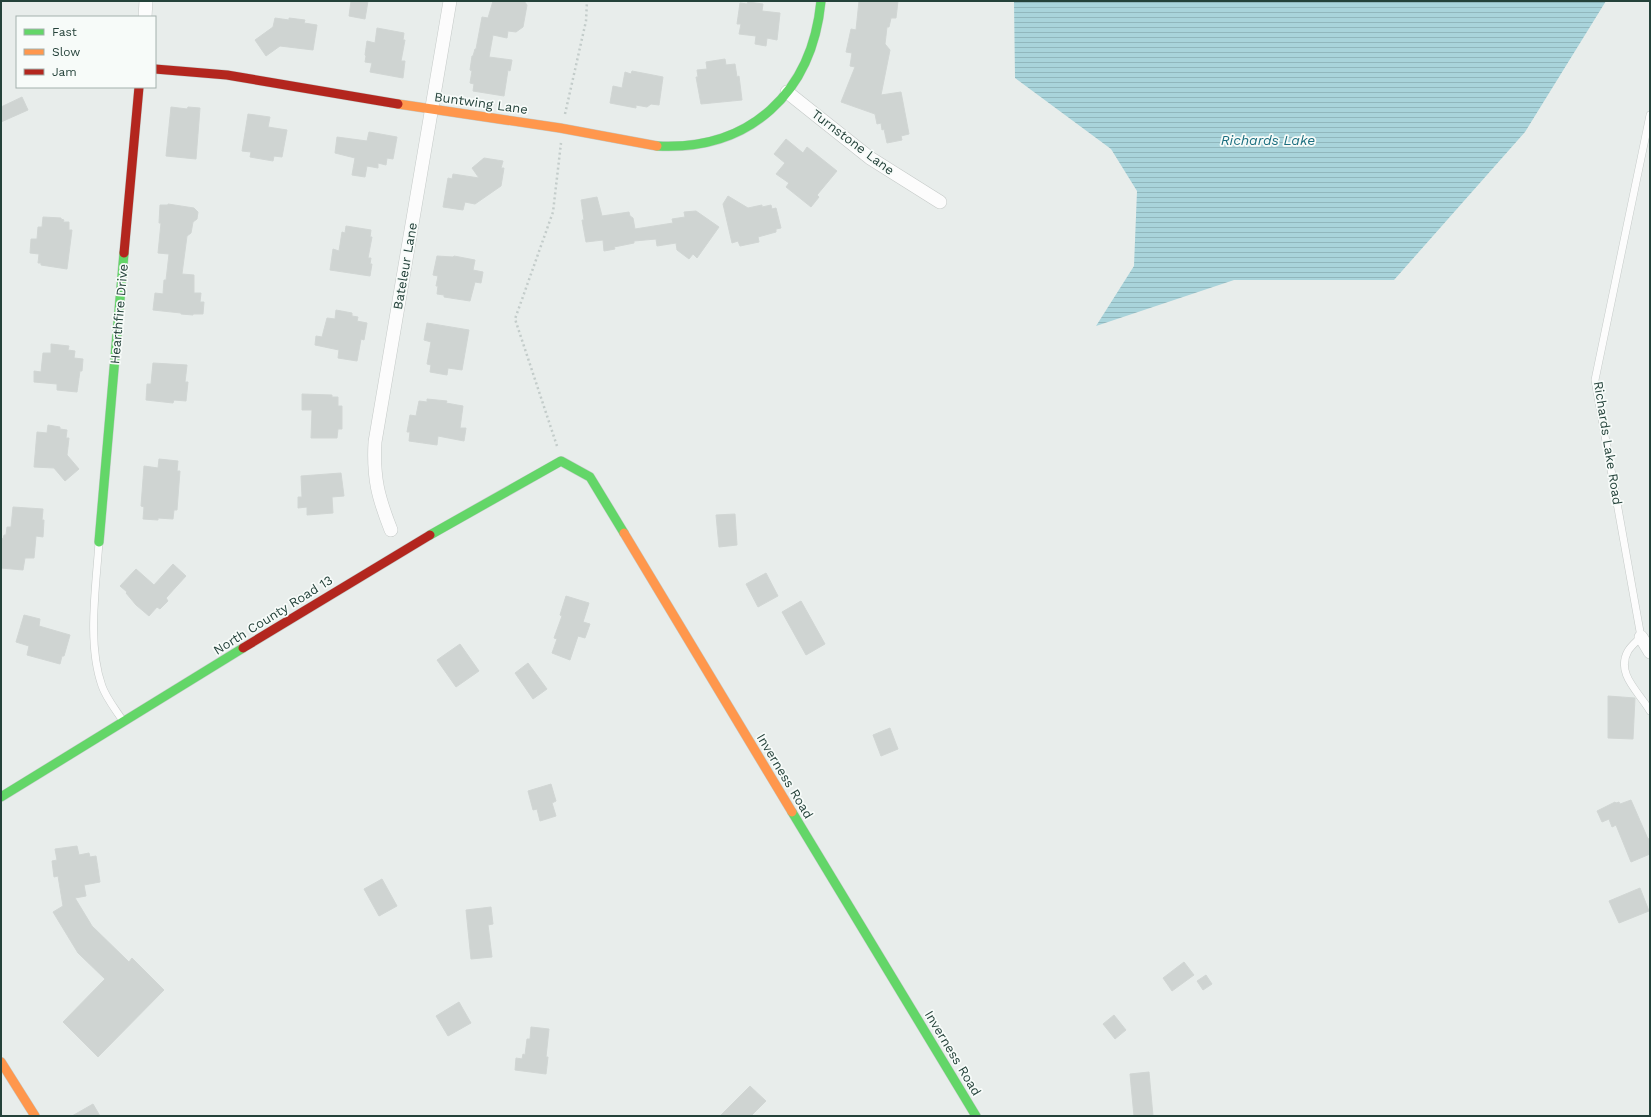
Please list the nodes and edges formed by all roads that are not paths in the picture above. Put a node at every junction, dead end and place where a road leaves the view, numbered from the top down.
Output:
1 (146, 1) edge
2 (450, 1) edge
3 (821, 1) edge
4 (145, 16) edge
5 (156, 69) edge
6 (139, 88) edge
7 (787, 92) junction
8 (432, 109) junction
9 (1650, 115) edge
10 (940, 202) dead end
11 (561, 461) joint
12 (391, 530) dead end
13 (99, 542) joint
14 (1641, 637) junction
15 (1650, 652) edge
16 (1650, 711) edge
17 (124, 721) junction
18 (1, 796) edge
19 (1, 1062) edge
20 (35, 1116) edge
21 (976, 1116) edge

1 - 4 street
2 - 8 street, Bateleur Lane
3 - 7 street, Buntwing Lane
5 - 8 street, Buntwing Lane
6 - 13 street, Hearthfire Drive
7 - 8 street, Buntwing Lane
7 - 10 street, Turnstone Lane
8 - 12 street, Bateleur Lane
9 - 14 lane, Richards Lake Road
11 - 17 street, North County Road 13
11 - 21 street, Inverness Road
13 - 17 lane
14 - 15 street, Richards Lake Road
14 - 16 lane
17 - 18 street, North County Road 13
19 - 20 street

